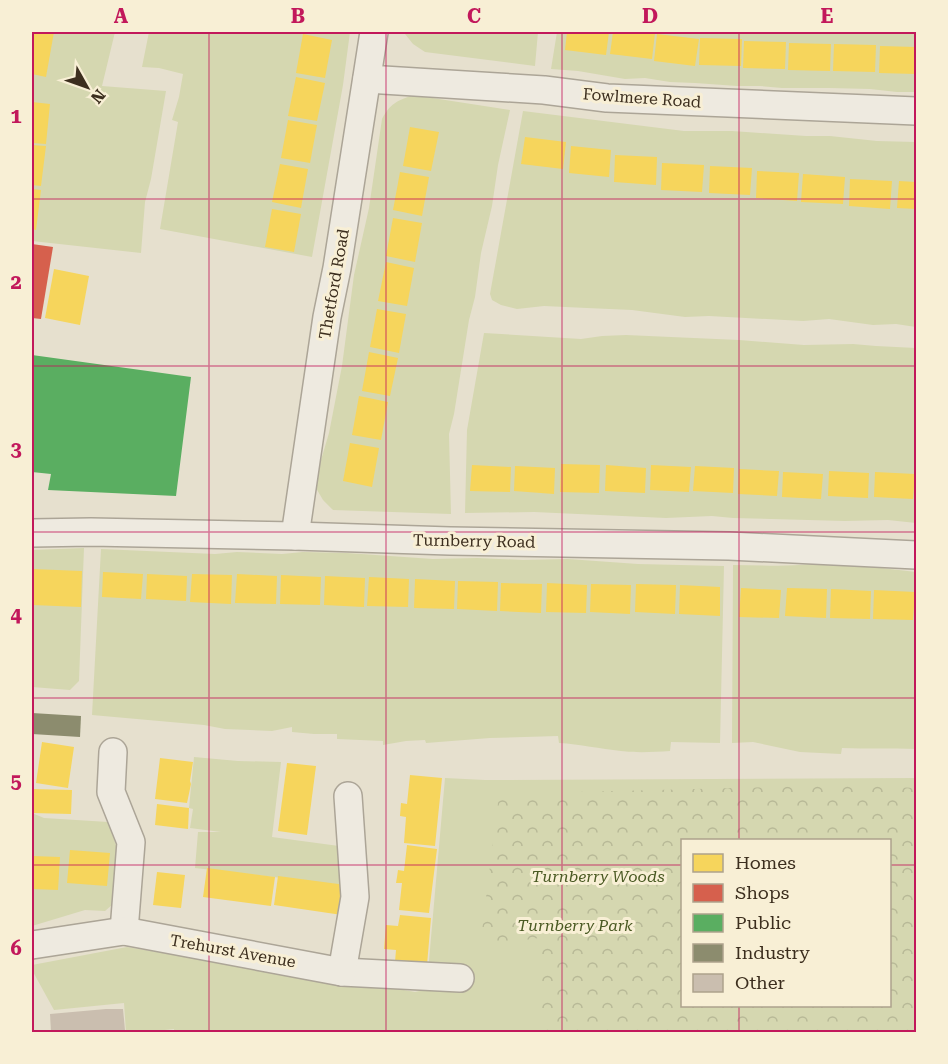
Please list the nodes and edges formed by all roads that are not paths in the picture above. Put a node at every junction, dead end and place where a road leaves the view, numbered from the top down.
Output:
1 (374, 32) edge
2 (367, 79) junction
3 (916, 111) edge
4 (32, 533) edge
5 (295, 536) junction
6 (916, 555) edge
7 (113, 752) dead end
8 (348, 796) dead end
9 (124, 931) junction
10 (32, 945) edge
11 (342, 972) junction
12 (460, 978) dead end

1 - 2 street, Thetford Road
2 - 3 street, Fowlmere Road
2 - 5 street, Thetford Road
4 - 5 street, Turnberry Road
5 - 6 street, Turnberry Road
7 - 9 street
8 - 11 street
9 - 10 street, Trehurst Avenue
9 - 11 street, Trehurst Avenue
11 - 12 street, Trehurst Avenue

